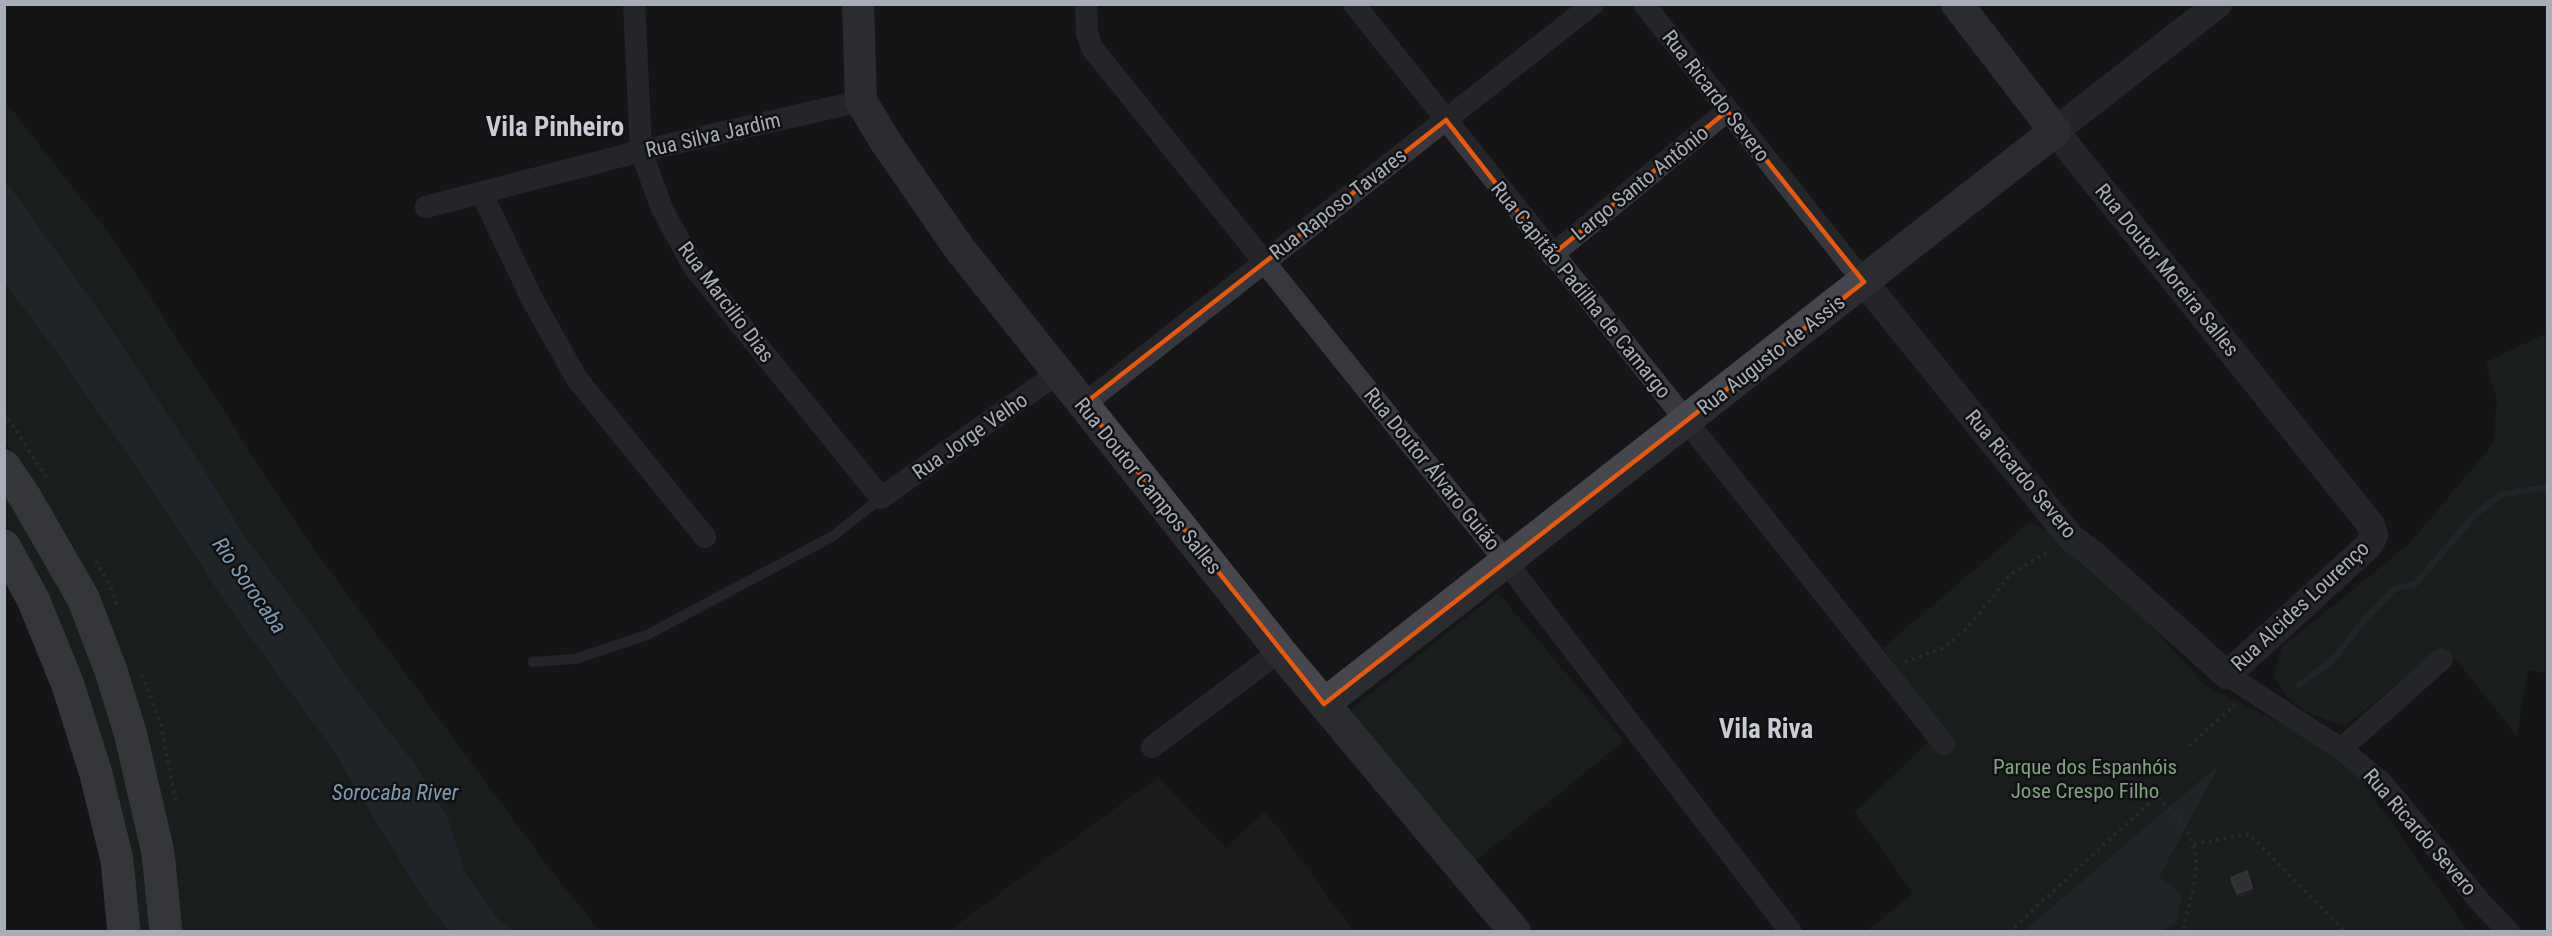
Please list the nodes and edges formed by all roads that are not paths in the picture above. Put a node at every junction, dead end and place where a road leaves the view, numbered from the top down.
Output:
1 (634, 4) edge
2 (858, 4) edge
3 (1086, 4) edge
4 (1354, 4) edge
5 (1593, 4) edge
6 (1644, 4) edge
7 (1957, 4) edge
8 (2218, 4) edge
9 (861, 101) junction
10 (1727, 111) junction
11 (1446, 120) junction
12 (2055, 131) junction
13 (642, 152) junction
14 (482, 194) junction
15 (426, 207) dead end
16 (1552, 255) junction
17 (1265, 262) junction
18 (1864, 282) junction
19 (1058, 373) junction
20 (1084, 404) junction
21 (1686, 421) junction
22 (4, 466) edge
23 (881, 498) junction
24 (2374, 536) joint
25 (705, 537) dead end
26 (4, 546) edge
27 (1506, 562) junction
28 (1280, 651) junction
29 (2442, 659) dead end
30 (533, 662) dead end
31 (2226, 675) junction
32 (1324, 704) junction
33 (1944, 744) dead end
34 (1152, 747) dead end
35 (2341, 748) junction
36 (124, 932) edge
37 (166, 932) edge
38 (1515, 932) edge
39 (1791, 932) edge
40 (2509, 932) edge

1 - 13 street, Rua Marcilio Dias
2 - 9 main road, Rua Doutor Campos Salles
3 - 17 street, Rua Doutor Álvaro Guião
4 - 11 street, Rua Capitão Padilha de Camargo
5 - 11 street, Rua Raposo Tavares
6 - 10 street, Rua Ricardo Severo
7 - 12 main road, Rua Doutor Moreira Salles
8 - 12 street, Rua Augusto de Assis
9 - 13 street, Rua Silva Jardim
9 - 19 main road, Rua Doutor Campos Salles
10 - 16 street, Largo Santo Antônio
10 - 18 street, Rua Ricardo Severo
11 - 16 street, Rua Capitão Padilha de Camargo
11 - 17 street, Rua Raposo Tavares
12 - 18 main road, Rua Augusto de Assis
12 - 24 street, Rua Doutor Moreira Salles
13 - 14 street, Rua Silva Jardim
13 - 23 street, Rua Marcilio Dias
14 - 15 street, Rua Silva Jardim
14 - 25 street
16 - 21 street, Rua Capitão Padilha de Camargo
17 - 20 street, Rua Raposo Tavares
17 - 27 street, Rua Doutor Álvaro Guião
18 - 21 main road, Rua Augusto de Assis
18 - 31 street, Rua Ricardo Severo
19 - 20 main road, Rua Doutor Campos Salles
19 - 23 street, Rua Jorge Velho
20 - 28 main road, Rua Doutor Campos Salles
21 - 27 main road, Rua Augusto de Assis
21 - 33 street, Rua Capitão Padilha de Camargo
22 - 37 highway
23 - 30 lane
24 - 31 street, Rua Alcides Lourenço
26 - 36 highway
27 - 32 main road, Rua Augusto de Assis
27 - 39 street, Rua Doutor Álvaro Guião
28 - 32 main road, Rua Doutor Campos Salles
28 - 34 street
29 - 35 street
31 - 35 street, Rua Ricardo Severo
32 - 38 main road, Rua Doutor Campos Salles
35 - 40 street, Rua Ricardo Severo

